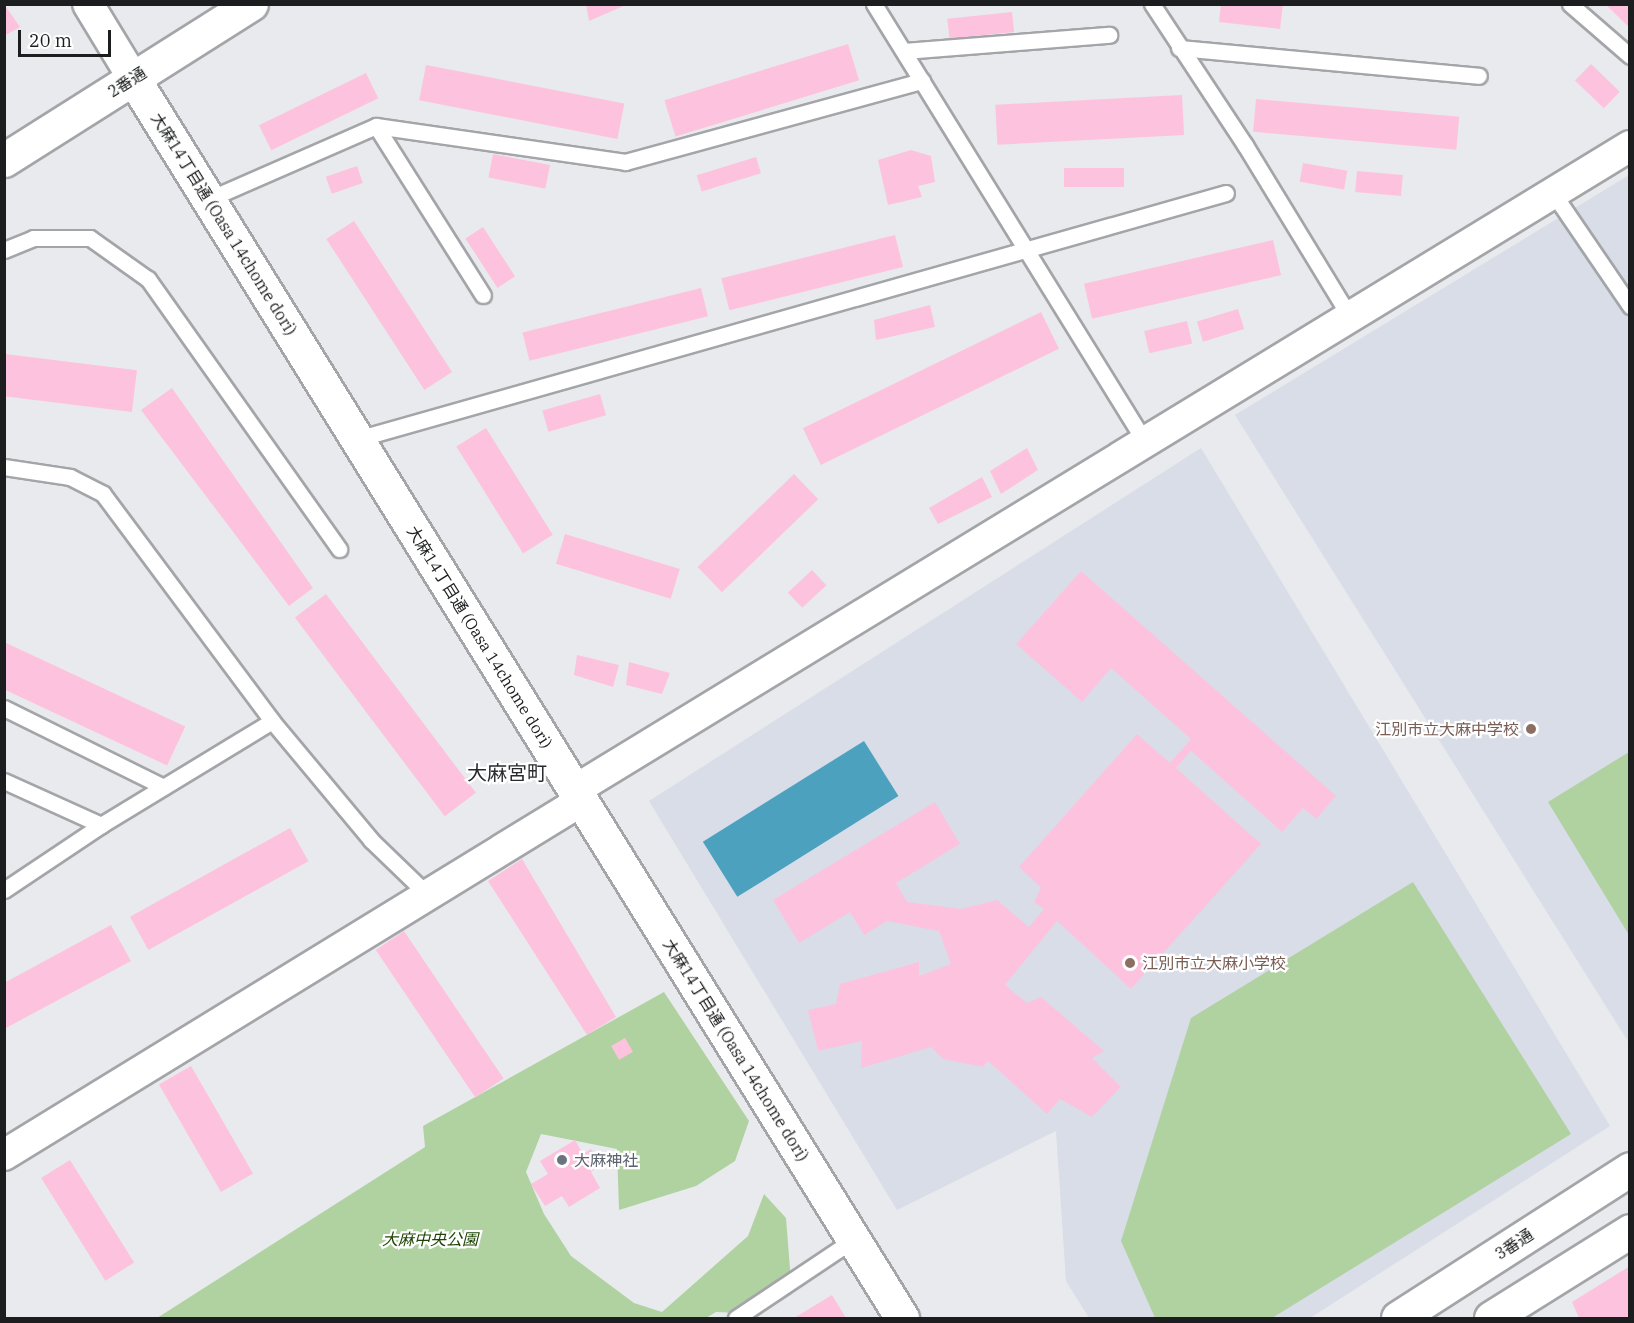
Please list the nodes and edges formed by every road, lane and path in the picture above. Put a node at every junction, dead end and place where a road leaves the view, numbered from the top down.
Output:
1 (88, 4) edge
2 (251, 4) edge
3 (874, 4) edge
4 (1152, 4) edge
5 (1570, 4) edge
6 (1109, 36) dead end
7 (1179, 48) junction
8 (904, 51) junction
9 (1629, 56) edge
10 (1479, 76) dead end
11 (133, 78) junction
12 (922, 81) junction
13 (376, 126) junction
14 (1629, 146) edge
15 (4, 160) edge
16 (1226, 193) dead end
17 (1553, 193) junction
18 (208, 199) junction
19 (4, 250) edge
20 (1027, 252) junction
21 (483, 295) dead end
22 (1629, 306) edge
23 (1350, 317) junction
24 (357, 439) junction
25 (1145, 442) junction
26 (4, 467) edge
27 (339, 549) dead end
28 (4, 708) edge
29 (272, 722) junction
30 (4, 781) edge
31 (164, 787) junction
32 (578, 796) junction
33 (101, 825) junction
34 (4, 890) edge
35 (428, 895) junction
36 (4, 1155) edge
37 (1629, 1169) edge
38 (1629, 1231) edge
39 (853, 1240) junction
40 (736, 1318) edge
41 (902, 1318) edge
42 (1398, 1318) edge
43 (1491, 1318) edge

1 - 11 street
2 - 11 street, 2番通
3 - 8 lane
4 - 7 lane
5 - 9 lane
6 - 8 lane
7 - 10 lane
7 - 23 lane
8 - 12 lane
11 - 15 street, 2番通
11 - 18 street, 大麻14丁目通 (Oasa 14chome dori)
12 - 13 lane
12 - 20 lane
13 - 18 lane
13 - 21 lane
14 - 17 street
16 - 20 lane
17 - 22 lane
17 - 23 street
18 - 24 street, 大麻14丁目通 (Oasa 14chome dori)
19 - 27 lane
20 - 24 lane
20 - 25 lane
23 - 25 street
24 - 32 street, 大麻14丁目通 (Oasa 14chome dori)
25 - 32 street
26 - 29 lane
28 - 31 lane
29 - 31 lane
29 - 35 lane
30 - 33 lane
31 - 33 lane
32 - 35 street
32 - 39 street, 大麻14丁目通 (Oasa 14chome dori)
33 - 34 lane
35 - 36 street
37 - 42 street, 3番通
38 - 43 street
39 - 40 lane
39 - 41 street, 大麻14丁目通 (Oasa 14chome dori)

